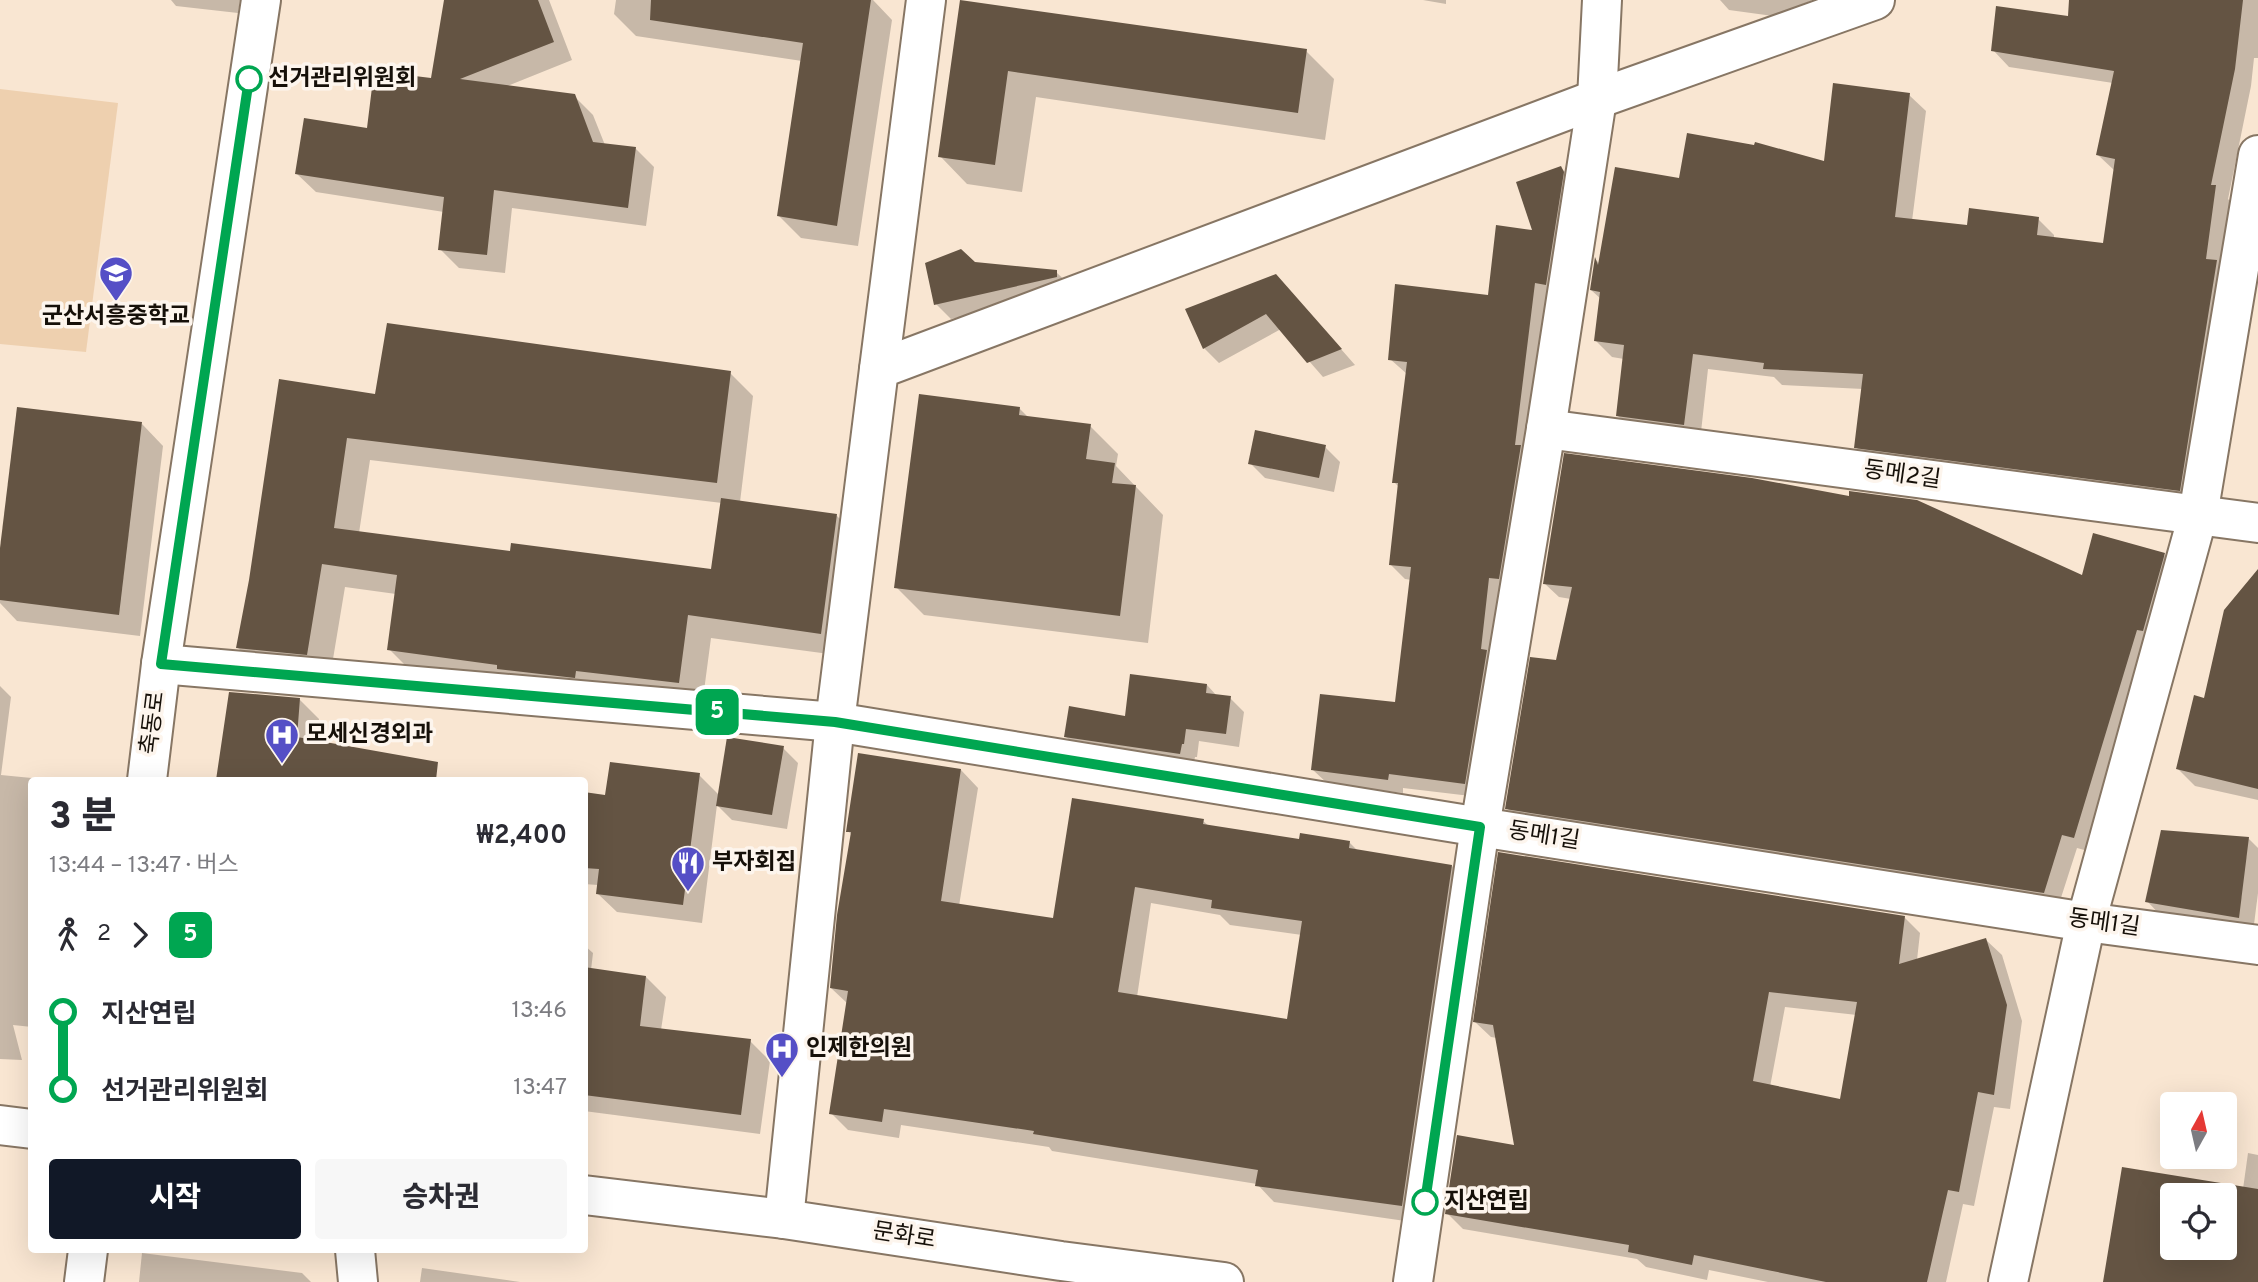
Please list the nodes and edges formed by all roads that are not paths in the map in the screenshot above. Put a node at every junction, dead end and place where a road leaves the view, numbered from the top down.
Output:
1 (261, 0) edge
2 (926, 0) edge
3 (1602, 0) edge
4 (1875, 0) edge
5 (1597, 99) junction
6 (2258, 155) edge
7 (878, 369) junction
8 (1546, 429) junction
9 (2198, 516) junction
10 (2258, 523) edge
11 (161, 664) junction
12 (835, 722) junction
13 (147, 777) edge
14 (1480, 827) junction
15 (2086, 922) junction
16 (2258, 945) edge
17 (0, 1125) edge
18 (28, 1128) edge
19 (588, 1195) edge
20 (784, 1219) junction
21 (88, 1253) edge
22 (355, 1253) edge
23 (1059, 1272) edge
24 (84, 1282) edge
25 (358, 1282) edge
26 (1224, 1282) edge
27 (1413, 1282) edge
28 (2008, 1282) edge

1 - 11 street, 축동로
2 - 7 street
3 - 5 street
4 - 5 street
5 - 7 street
5 - 8 street
6 - 9 street
7 - 12 street
8 - 9 street, 동메2길
8 - 14 street
9 - 10 street, 동메2길
9 - 15 street
11 - 12 street, 동메1길
11 - 13 street, 축동로
12 - 14 street, 동메1길
12 - 20 street
14 - 15 street, 동메1길
14 - 27 street
15 - 16 street, 동메1길
15 - 28 street
17 - 18 street
19 - 20 street, 문화로
20 - 23 street, 문화로
21 - 24 street
22 - 25 street
23 - 26 street, 문화로

